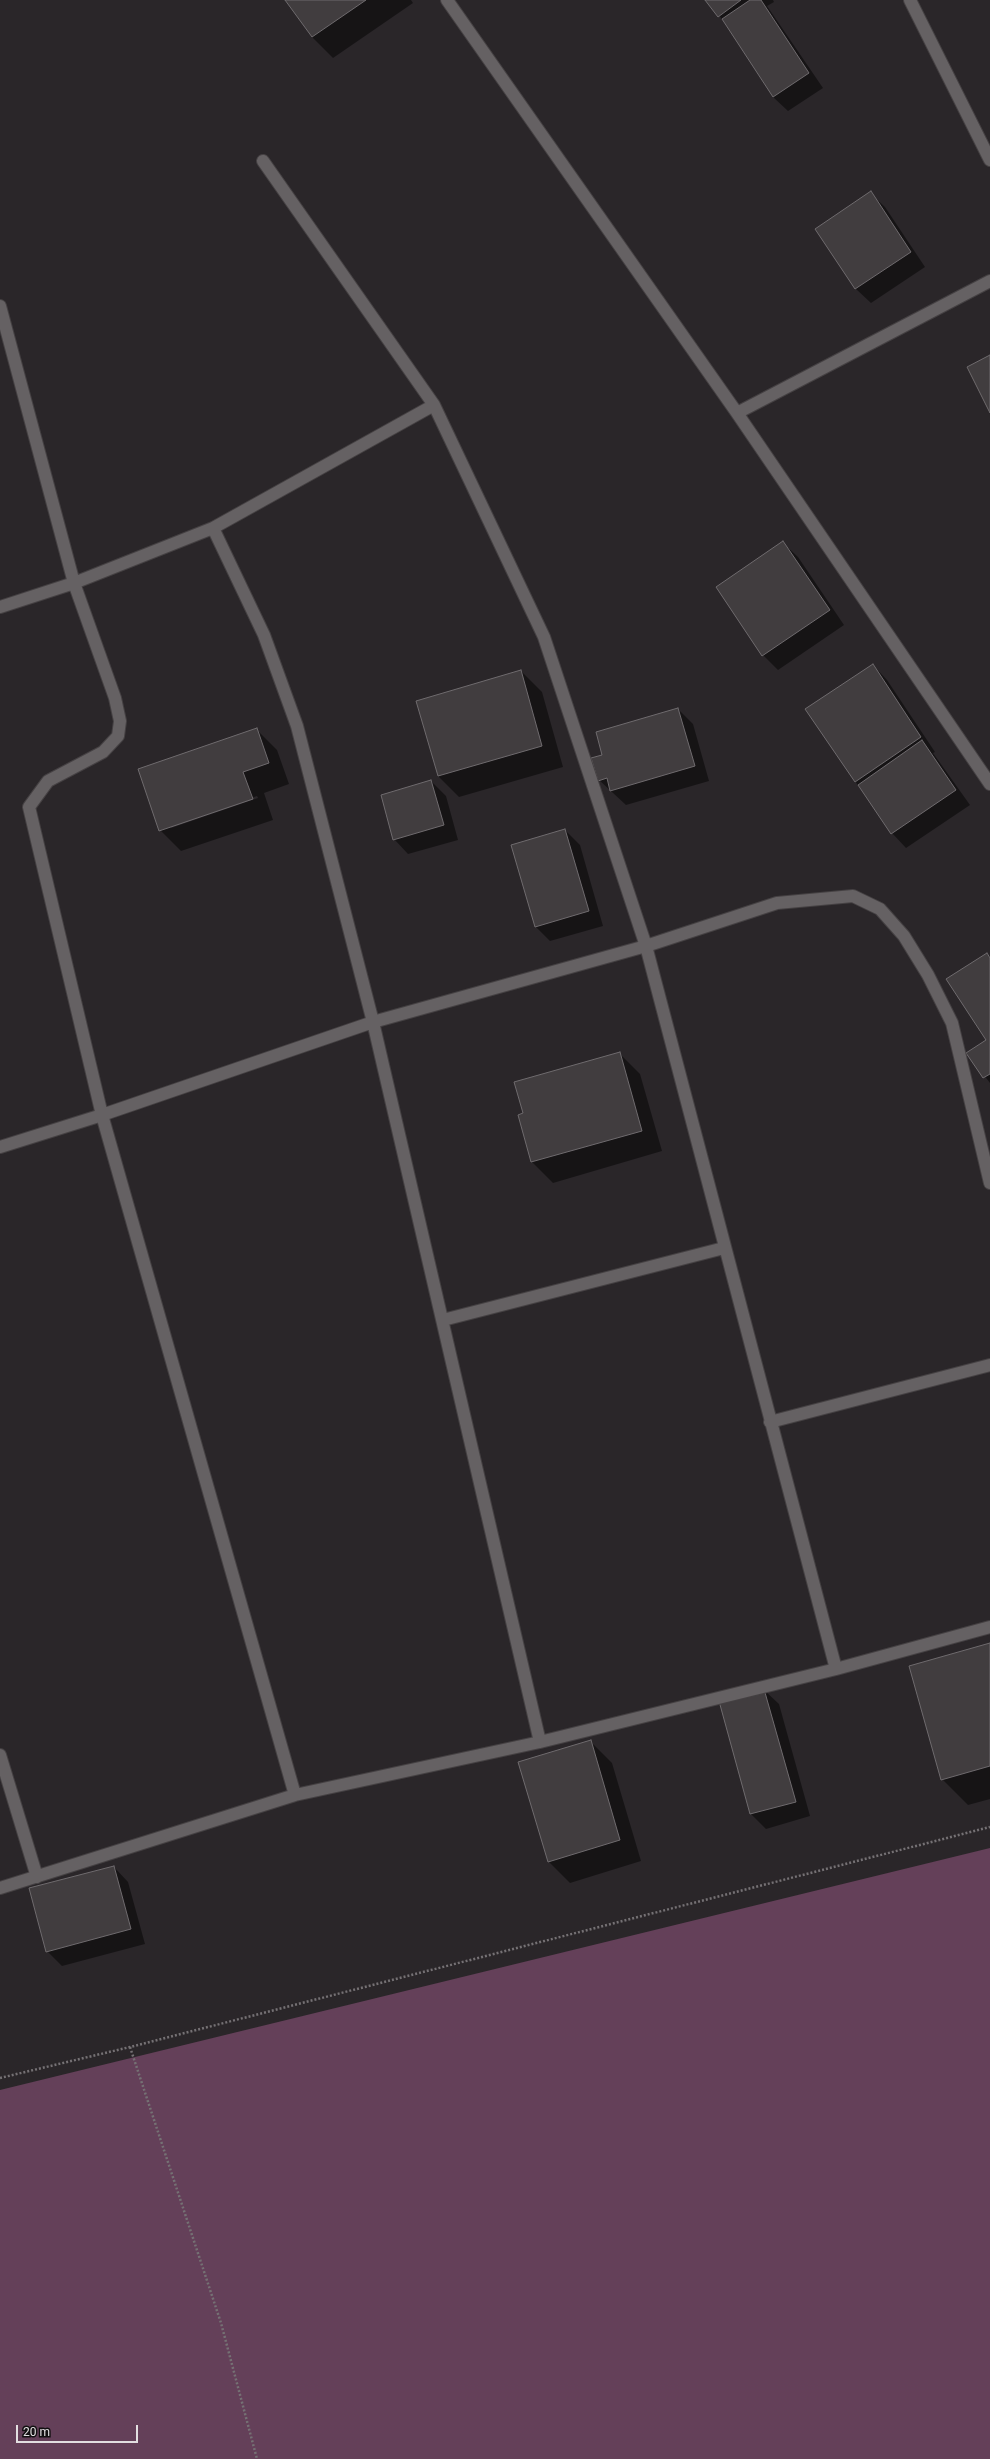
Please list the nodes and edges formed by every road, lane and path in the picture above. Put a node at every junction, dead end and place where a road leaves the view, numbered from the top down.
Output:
1 (447, 0) edge
2 (910, 0) edge
3 (990, 160) edge
4 (263, 161) dead end
5 (990, 281) edge
6 (0, 306) edge
7 (434, 406) junction
8 (737, 413) junction
9 (213, 528) junction
10 (74, 583) junction
11 (0, 607) edge
12 (990, 784) edge
13 (646, 946) junction
14 (373, 1022) junction
15 (102, 1115) junction
16 (0, 1147) edge
17 (990, 1183) edge
18 (724, 1248) junction
19 (443, 1320) junction
20 (990, 1365) edge
21 (770, 1422) junction
22 (990, 1627) edge
23 (836, 1669) junction
24 (540, 1742) junction
25 (0, 1754) edge
26 (295, 1795) junction
27 (990, 1827) edge
28 (38, 1877) junction
29 (0, 1888) edge
30 (130, 2047) junction
31 (0, 2078) edge
32 (257, 2459) edge

1 - 8 street
2 - 3 street
4 - 7 street
5 - 8 street
6 - 10 street
7 - 9 street
7 - 13 street
8 - 12 street
9 - 10 street
9 - 14 street
10 - 11 street
10 - 15 street
13 - 14 street
13 - 17 street
13 - 18 street
14 - 15 street
14 - 19 street
15 - 16 street
15 - 26 street
18 - 19 street
18 - 21 street
19 - 24 street
20 - 21 street
21 - 23 street
22 - 23 street
23 - 24 street
24 - 26 street
25 - 28 street
26 - 28 street
27 - 30 path
28 - 29 street
30 - 31 path
30 - 32 path

